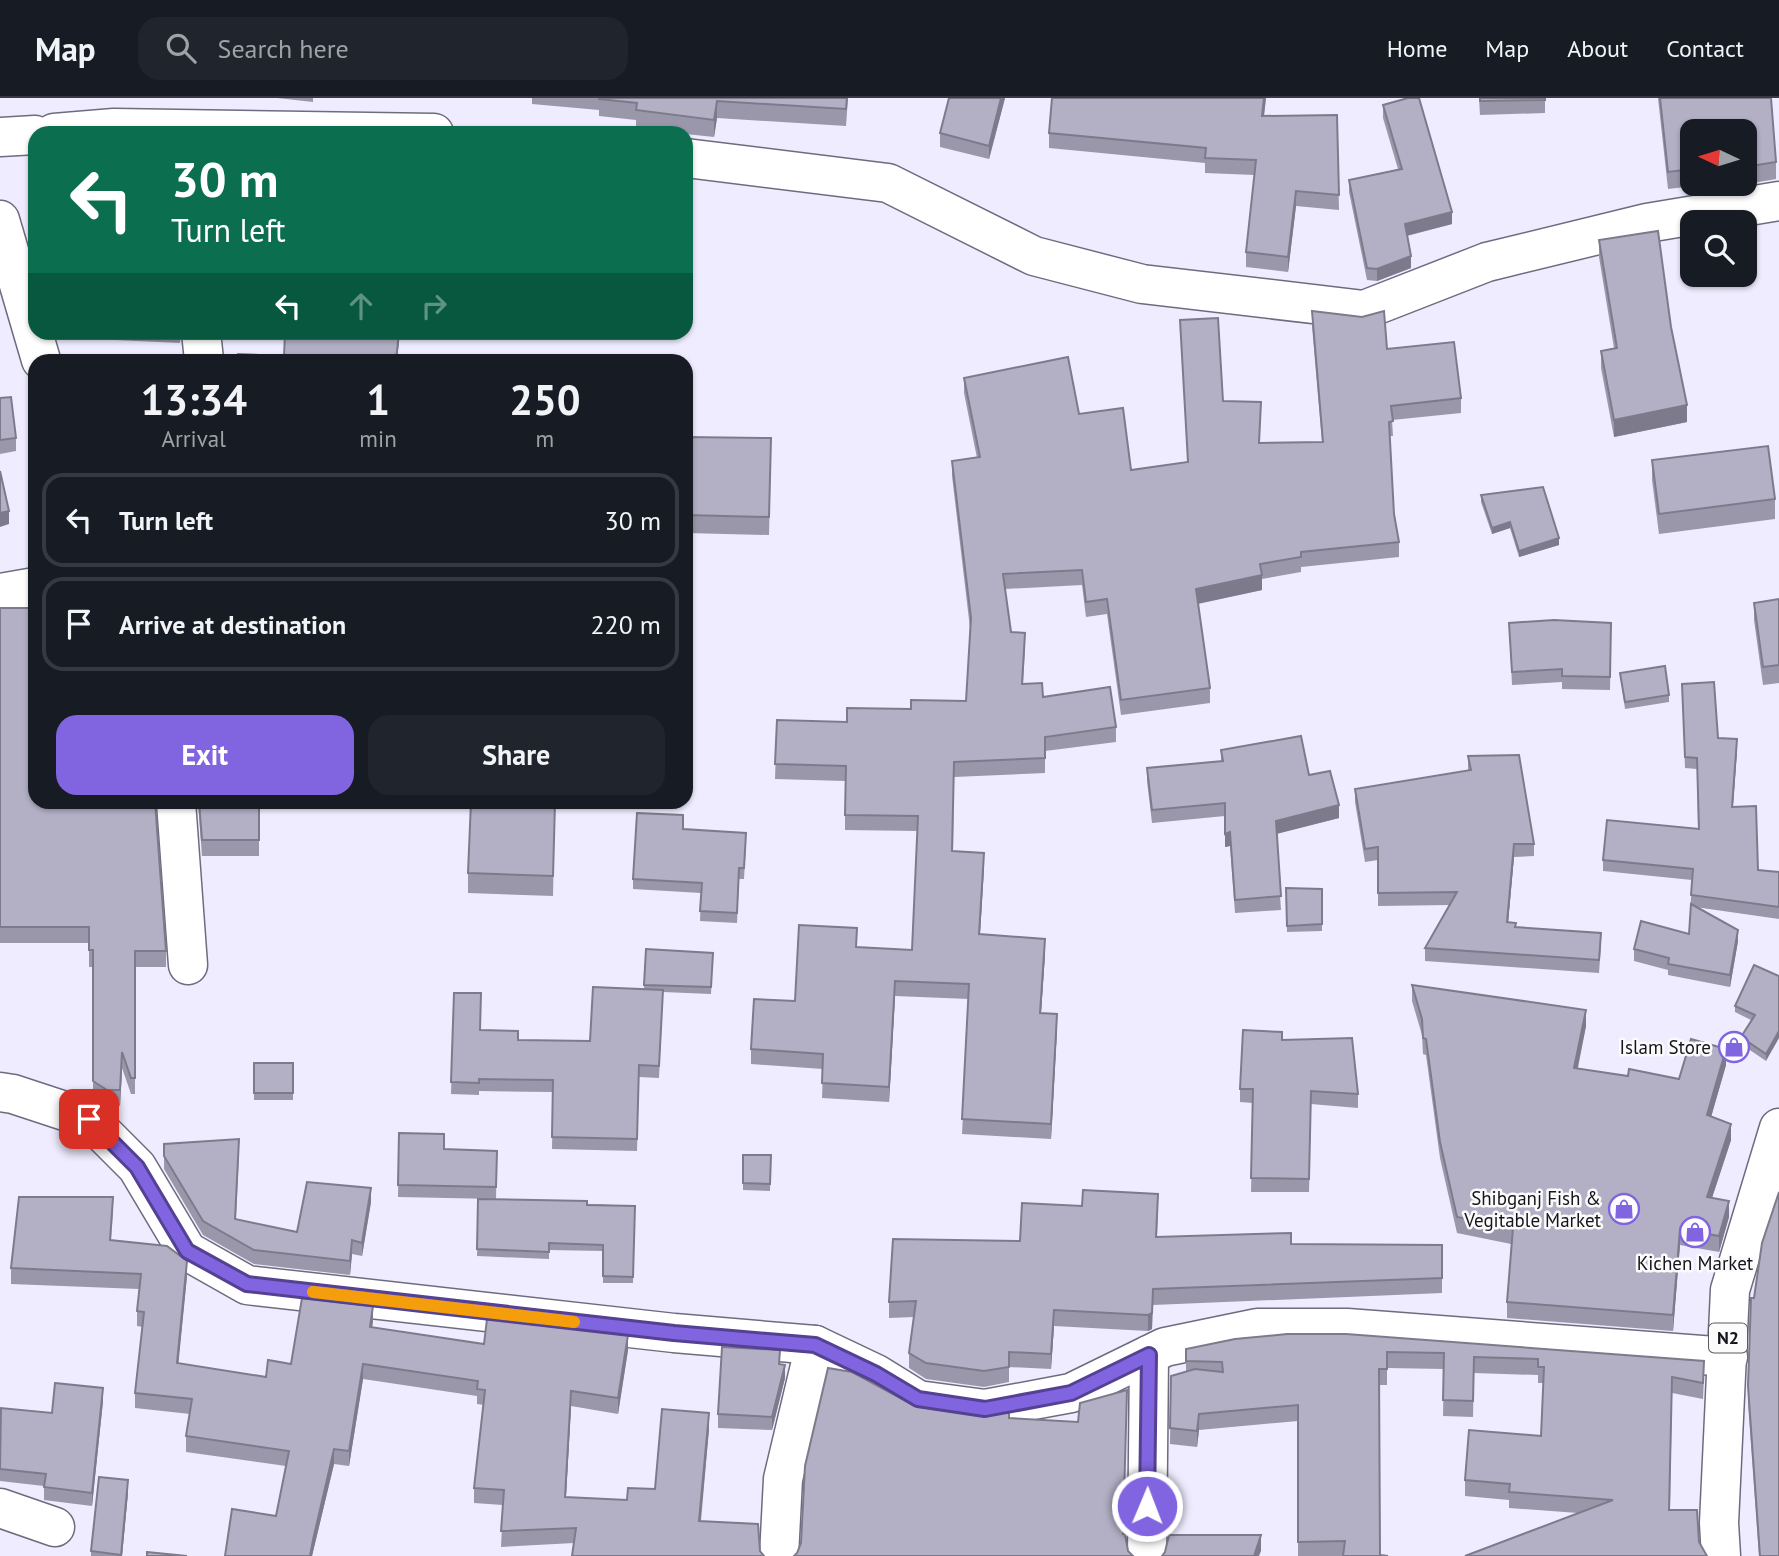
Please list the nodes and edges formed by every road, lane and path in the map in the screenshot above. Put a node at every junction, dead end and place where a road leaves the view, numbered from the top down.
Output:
1 (28, 136) edge
2 (0, 138) edge
3 (693, 159) edge
4 (1779, 201) edge
5 (0, 220) edge
6 (28, 316) edge
7 (28, 588) edge
8 (0, 593) edge
9 (177, 809) edge
10 (188, 965) dead end
11 (0, 1092) edge
12 (1779, 1128) edge
13 (815, 1345) junction
14 (1149, 1355) junction
15 (1728, 1357) junction
16 (0, 1508) edge
17 (55, 1527) dead end
18 (779, 1556) edge
19 (1147, 1556) edge
20 (1721, 1556) edge

1 - 2 main road
3 - 4 main road
5 - 6 main road
7 - 8 main road
9 - 10 main road
11 - 13 main road
12 - 15 main road, N2
13 - 14 main road
13 - 18 main road
14 - 15 main road
14 - 19 main road
15 - 20 main road, N2
16 - 17 main road

